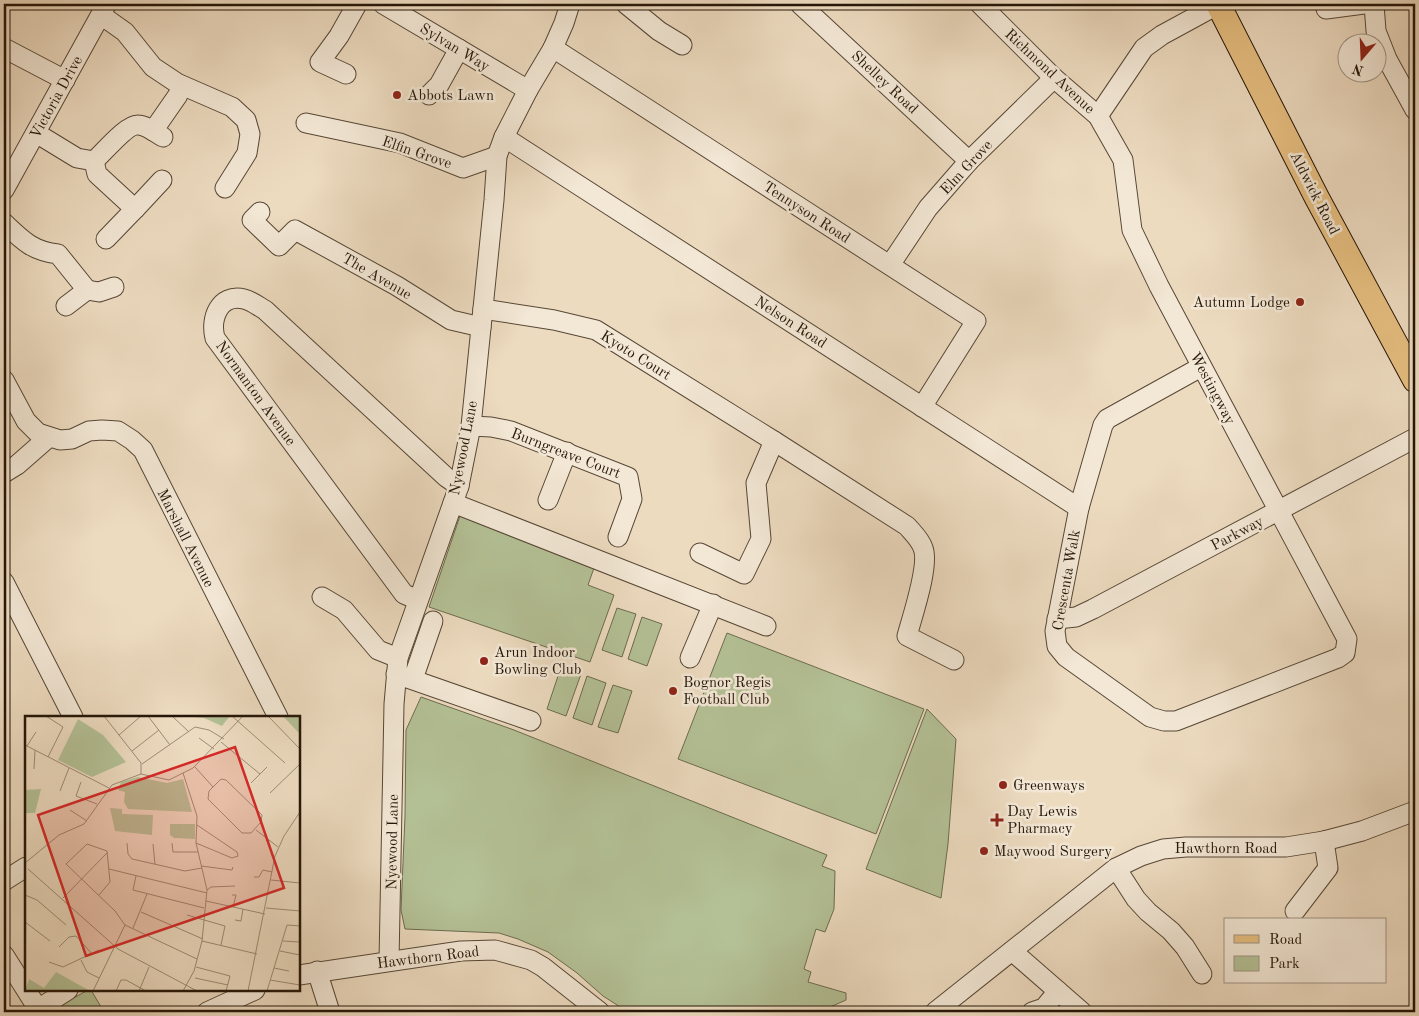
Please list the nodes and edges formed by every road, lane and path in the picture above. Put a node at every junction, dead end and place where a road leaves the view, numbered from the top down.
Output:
1 (357, 4) edge
2 (383, 4) edge
3 (570, 4) edge
4 (626, 4) edge
5 (800, 4) edge
6 (980, 4) edge
7 (1219, 4) edge
8 (1364, 4) edge
9 (1374, 4) edge
10 (104, 9) edge
11 (1326, 9) dead end
12 (682, 45) dead end
13 (4, 48) edge
14 (553, 48) junction
15 (460, 49) junction
16 (346, 74) dead end
17 (1054, 78) junction
18 (65, 80) junction
19 (528, 90) junction
20 (178, 95) dead end
21 (429, 95) dead end
22 (1415, 110) edge
23 (1098, 116) junction
24 (306, 123) dead end
25 (36, 133) junction
26 (504, 136) junction
27 (497, 156) junction
28 (970, 161) junction
29 (81, 163) junction
30 (162, 180) dead end
31 (225, 188) dead end
32 (4, 190) edge
33 (135, 209) junction
34 (260, 212) dead end
35 (4, 223) edge
36 (106, 239) dead end
37 (890, 265) junction
38 (114, 287) dead end
39 (87, 290) junction
40 (66, 306) dead end
41 (482, 318) junction
42 (1201, 367) junction
43 (4, 380) edge
44 (1415, 380) edge
45 (922, 406) junction
46 (470, 426) junction
47 (49, 437) junction
48 (1415, 438) edge
49 (774, 441) junction
50 (567, 452) junction
51 (4, 473) edge
52 (456, 494) junction
53 (548, 500) dead end
54 (1079, 508) junction
55 (1278, 511) junction
56 (618, 537) dead end
57 (700, 553) dead end
58 (4, 582) edge
59 (322, 597) dead end
60 (418, 600) junction
61 (713, 604) junction
62 (1057, 619) junction
63 (433, 621) dead end
64 (766, 626) dead end
65 (1345, 653) joint
66 (690, 658) dead end
67 (954, 660) dead end
68 (402, 670) junction
69 (72, 716) edge
70 (277, 716) edge
71 (531, 721) dead end
72 (1415, 811) edge
73 (1324, 841) junction
74 (25, 868) edge
75 (1116, 868) junction
76 (4, 881) edge
77 (1295, 911) dead end
78 (1012, 951) junction
79 (4, 955) edge
80 (389, 962) junction
81 (304, 970) edge
82 (1202, 974) dead end
83 (25, 988) edge
84 (27, 991) edge
85 (67, 991) edge
86 (253, 991) edge
87 (1058, 991) junction
88 (39, 1010) edge
89 (208, 1012) edge
90 (330, 1012) edge
91 (600, 1012) edge
92 (935, 1012) edge
93 (1032, 1012) edge
94 (1082, 1012) edge

1 - 16 street
2 - 15 street, Sylvan Way
3 - 14 street, Nyewood Lane
4 - 12 street
5 - 28 street, Shelley Road
6 - 17 street, Richmond Avenue
7 - 23 street
7 - 44 main road, Aldwick Road
8 - 11 street
9 - 22 street
10 - 18 street, Victoria Drive
10 - 31 street
13 - 18 street
14 - 19 street, Nyewood Lane
14 - 37 street, Tennyson Road
15 - 19 street, Sylvan Way
15 - 21 street
17 - 23 street, Richmond Avenue
17 - 28 street, Elm Grove
18 - 25 street, Victoria Drive
19 - 26 street, Nyewood Lane
20 - 29 street
23 - 42 street, Westingway
24 - 27 street, Elfin Grove
25 - 29 street
25 - 32 street, Victoria Drive
26 - 27 street, Nyewood Lane
26 - 45 street, Nelson Road
27 - 41 street, Nyewood Lane
28 - 37 street, Elm Grove
29 - 33 street
30 - 33 street
33 - 36 street
34 - 41 street, The Avenue
35 - 39 street
37 - 45 street, Tennyson Road
38 - 39 street
39 - 40 street
41 - 46 street, Nyewood Lane
41 - 49 street, Kyoto Court
42 - 54 street, Crescenta Walk
42 - 55 street, Westingway
43 - 47 street, Marshall Avenue
45 - 54 street, Nelson Road
46 - 50 street, Burngreave Court
46 - 52 street, Nyewood Lane
47 - 51 street
47 - 70 street, Marshall Avenue
48 - 55 street, Parkway
49 - 57 street
49 - 67 street, Kyoto Court
50 - 53 street
50 - 56 street, Burngreave Court
52 - 60 street, Nyewood Lane
52 - 60 street, Normanton Avenue
52 - 61 street
54 - 62 street, Crescenta Walk
55 - 62 street, Parkway
55 - 65 street, Westingway
58 - 69 street
59 - 68 street
60 - 68 street, Nyewood Lane
61 - 64 street
61 - 66 street
62 - 65 street, Crescenta Walk
63 - 68 street
68 - 71 street
68 - 80 street, Nyewood Lane
72 - 73 street, Hawthorn Road
73 - 75 street, Hawthorn Road
73 - 77 street
74 - 76 street
75 - 78 street, Hawthorn Road
75 - 82 street
78 - 87 street
78 - 92 street, Hawthorn Road
79 - 83 street
80 - 81 street, Hawthorn Road
80 - 91 street, Hawthorn Road
81 - 90 street
84 - 88 street
85 - 88 street
86 - 89 street
87 - 93 street
87 - 94 street

